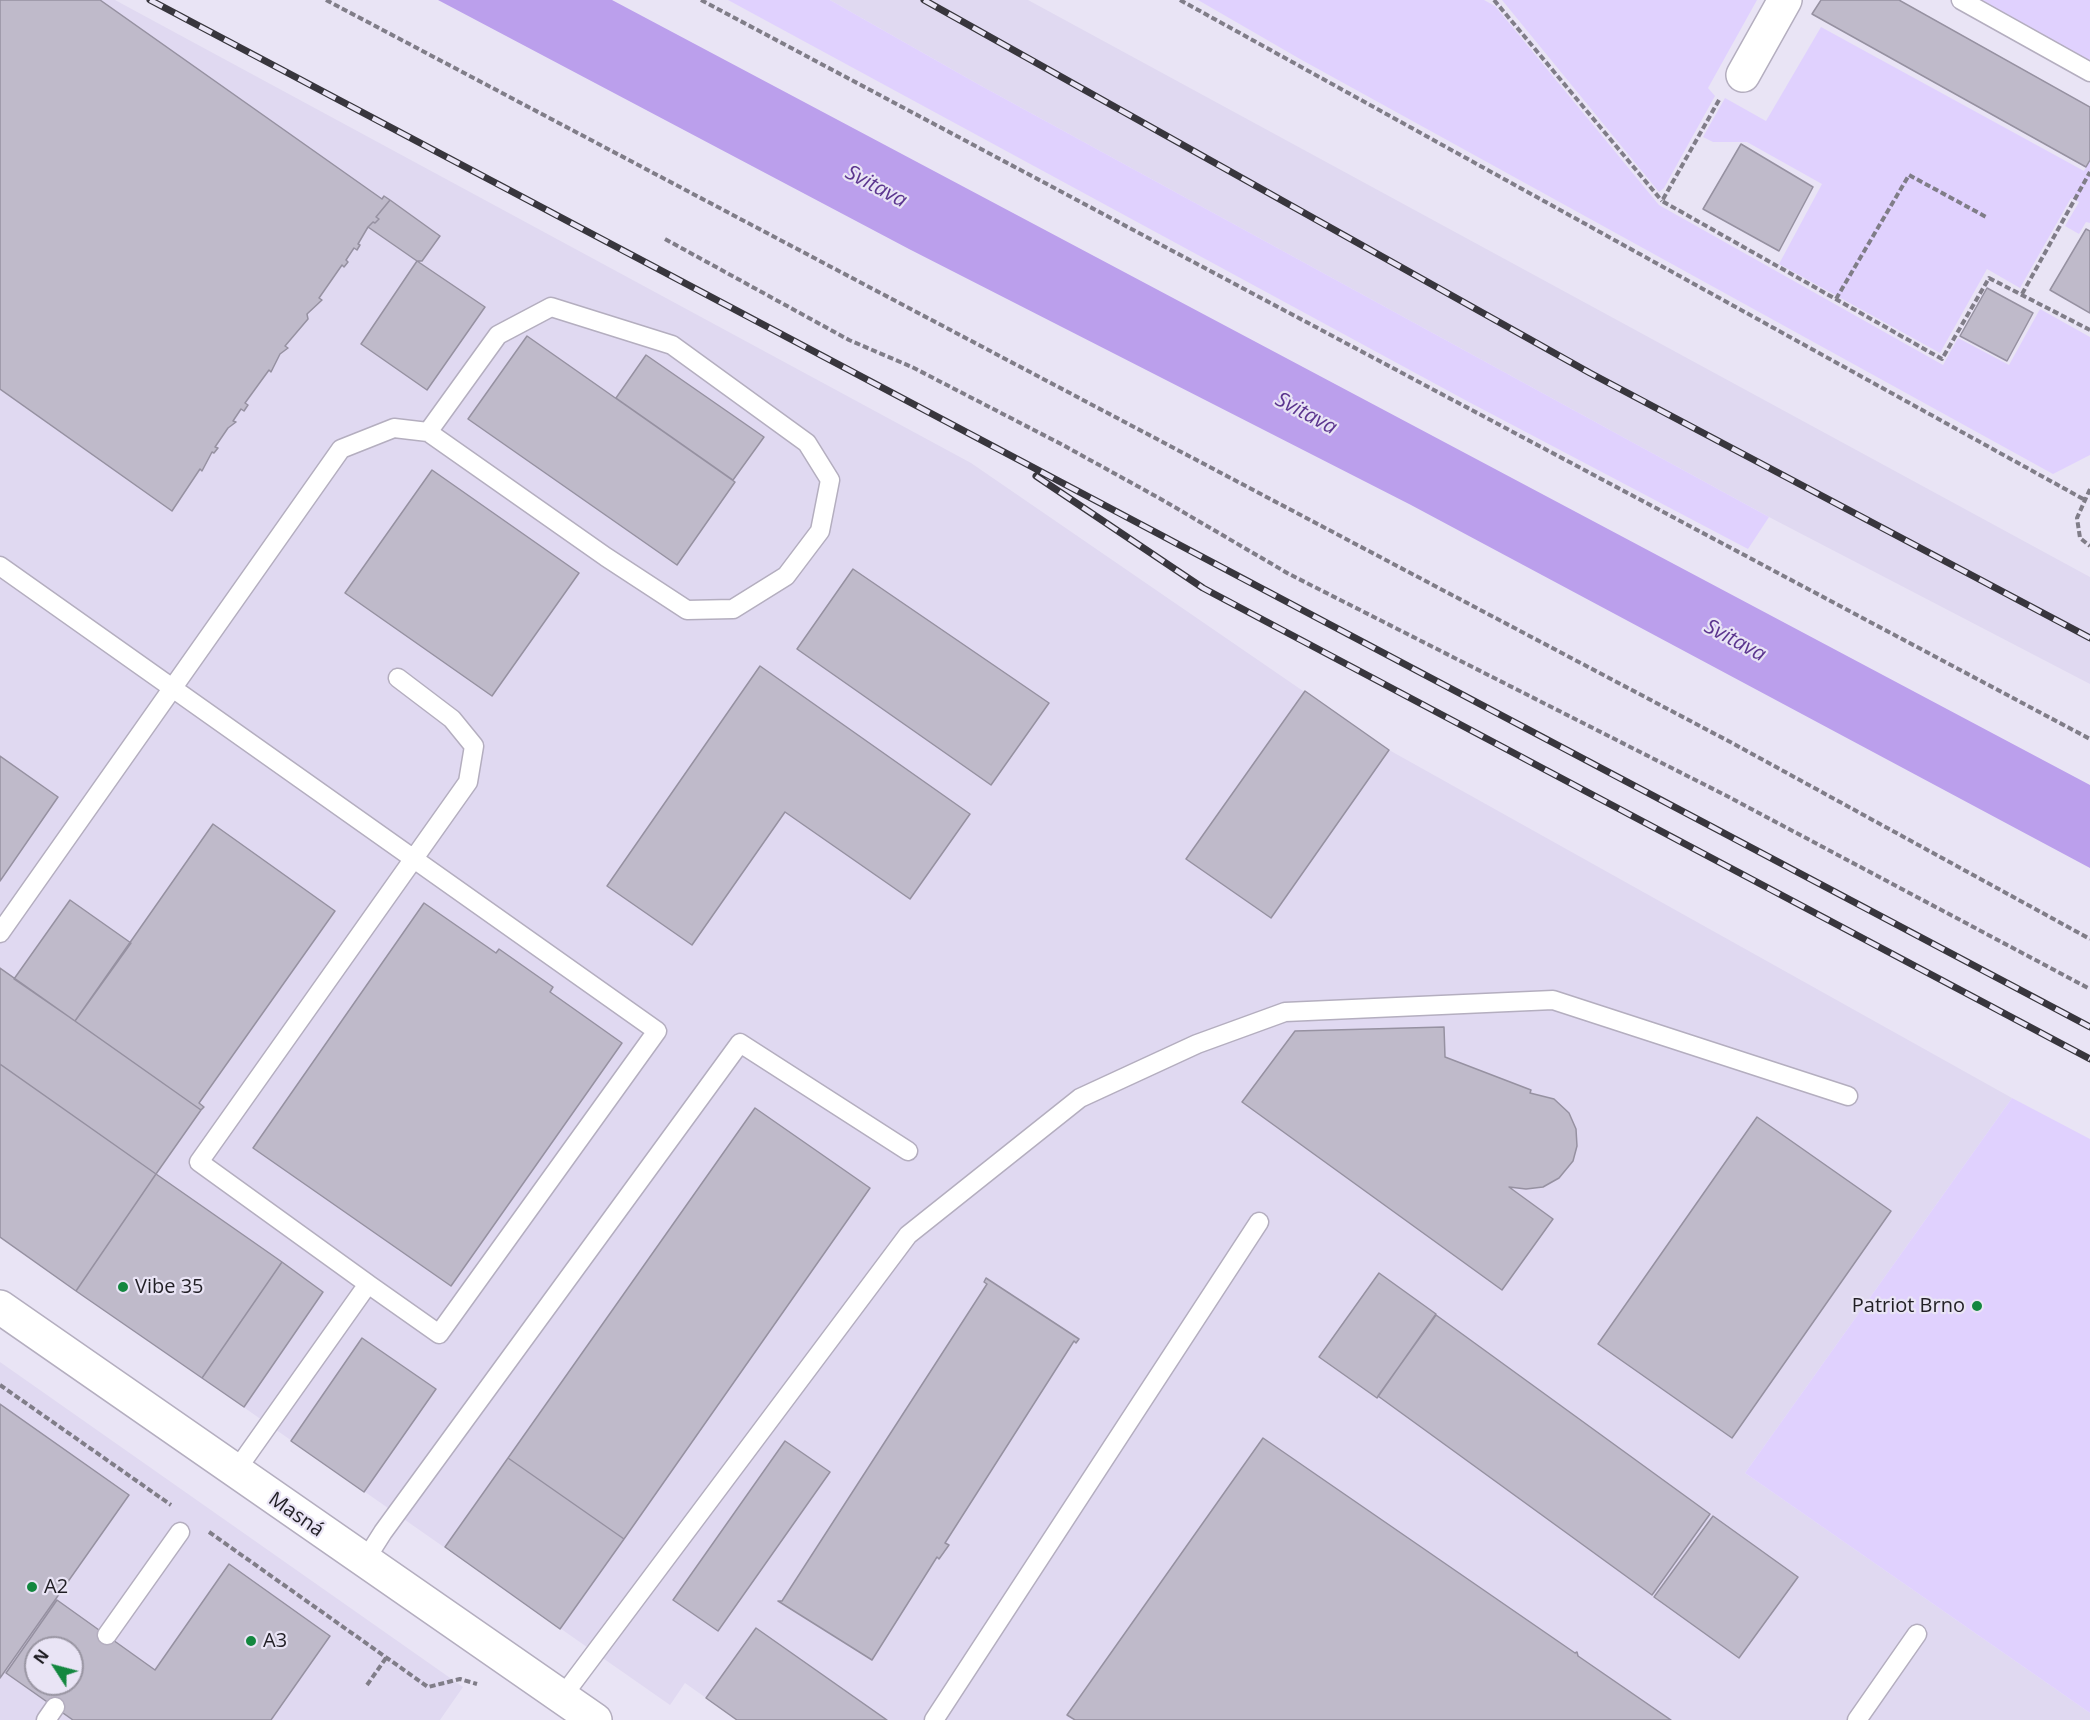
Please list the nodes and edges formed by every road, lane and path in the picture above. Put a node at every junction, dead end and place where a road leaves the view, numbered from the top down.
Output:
1 (326, 0) edge
2 (701, 0) edge
3 (1180, 0) edge
4 (1494, 0) edge
5 (1785, 0) edge
6 (1960, 0) edge
7 (2090, 72) edge
8 (1730, 83) joint
9 (2090, 172) edge
10 (1662, 201) junction
11 (1988, 218) dead end
12 (665, 239) dead end
13 (2022, 294) junction
14 (1836, 300) junction
15 (2090, 330) edge
16 (428, 432) junction
17 (2090, 489) edge
18 (2085, 500) junction
19 (2090, 546) edge
20 (0, 566) edge
21 (399, 678) dead end
22 (172, 688) junction
23 (2090, 739) edge
24 (414, 859) junction
25 (0, 933) edge
26 (2090, 939) edge
27 (2090, 989) edge
28 (1848, 1096) dead end
29 (908, 1151) dead end
30 (1258, 1222) dead end
31 (368, 1284) junction
32 (0, 1306) edge
33 (0, 1385) edge
34 (235, 1472) junction
35 (180, 1512) dead end
36 (199, 1525) dead end
37 (180, 1532) dead end
38 (364, 1562) junction
39 (1917, 1634) dead end
40 (107, 1635) dead end
41 (386, 1658) junction
42 (367, 1685) dead end
43 (481, 1686) dead end
44 (562, 1697) junction
45 (595, 1720) edge
46 (933, 1720) edge
47 (1857, 1720) edge

1 - 26 path
2 - 23 path
3 - 18 path
4 - 10 path
5 - 8 street
6 - 7 lane
8 - 10 path
9 - 13 path
10 - 14 path
11 - 14 path
12 - 27 path
13 - 14 path
13 - 15 path
16 - 16 lane
16 - 22 lane
17 - 18 path
18 - 19 path
20 - 22 lane
21 - 24 lane
22 - 24 lane
22 - 25 lane
24 - 31 lane
24 - 31 lane
28 - 44 lane
29 - 38 lane
30 - 46 lane
31 - 34 lane
32 - 34 street, Masná
33 - 35 path
34 - 38 street, Masná
36 - 41 path
37 - 40 lane
38 - 44 street, Masná
39 - 47 lane
41 - 42 path
41 - 43 path
44 - 45 street, Masná

